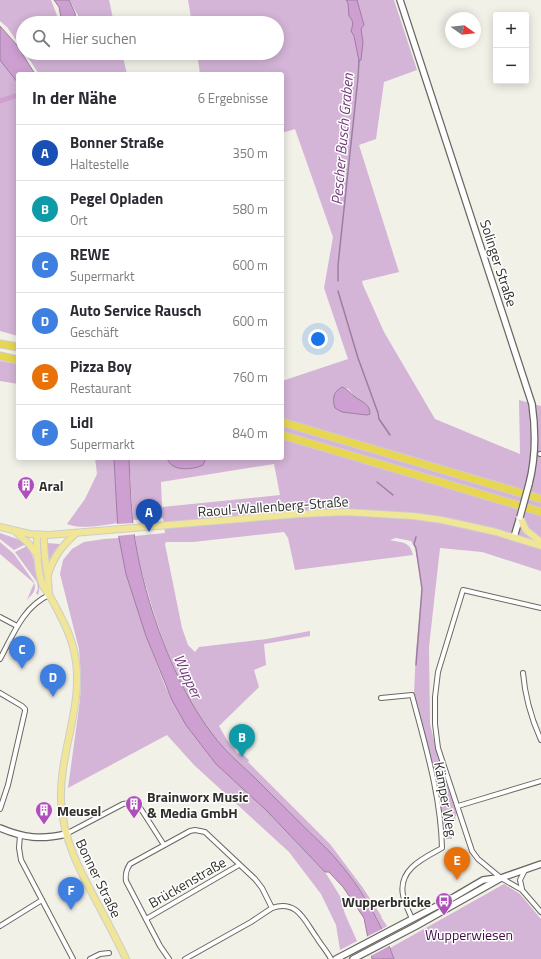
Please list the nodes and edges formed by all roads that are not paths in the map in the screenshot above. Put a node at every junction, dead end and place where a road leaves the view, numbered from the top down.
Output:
1 (400, 0) edge
2 (0, 344) edge
3 (16, 347) edge
4 (0, 356) edge
5 (16, 360) edge
6 (284, 423) edge
7 (284, 436) edge
8 (541, 499) edge
9 (541, 512) edge
10 (520, 517) junction
11 (0, 527) edge
12 (15, 531) junction
13 (76, 533) junction
14 (37, 535) junction
15 (44, 536) junction
16 (514, 537) junction
17 (541, 542) edge
18 (541, 546) edge
19 (38, 556) junction
20 (48, 577) junction
21 (49, 595) junction
22 (541, 608) edge
23 (0, 617) edge
24 (18, 626) junction
25 (0, 659) edge
26 (523, 673) dead end
27 (0, 693) edge
28 (381, 698) dead end
29 (541, 740) edge
30 (541, 781) edge
31 (458, 806) junction
32 (0, 809) edge
33 (0, 828) edge
34 (66, 834) junction
35 (20, 836) junction
36 (164, 845) junction
37 (541, 864) edge
38 (239, 865) junction
39 (525, 870) junction
40 (501, 878) junction
41 (522, 890) junction
42 (42, 900) junction
43 (272, 908) junction
44 (541, 912) edge
45 (146, 919) junction
46 (412, 919) junction
47 (0, 926) edge
48 (416, 926) junction
49 (109, 953) dead end
50 (73, 959) edge
51 (90, 959) edge
52 (126, 959) edge
53 (169, 959) edge
54 (185, 959) edge
55 (331, 959) edge
56 (336, 959) edge
57 (353, 959) edge

1 - 10 main road, Solinger Straße, bridge
2 - 3 highway
4 - 5 highway
6 - 8 highway
7 - 9 highway
10 - 16 main road, Solinger Straße
10 - 17 main road
11 - 12 main road
12 - 14 main road
12 - 19 main road
13 - 15 main road
13 - 16 main road, Raoul-Wallenberg-Straße
13 - 20 main road
14 - 15 main road
14 - 19 main road, Bonner Straße
15 - 20 main road, Bonner Straße
16 - 18 main road, Raoul-Wallenberg-Straße
19 - 21 main road, Bonner Straße
20 - 21 main road, Bonner Straße
21 - 24 street
21 - 34 main road, Bonner Straße
22 - 31 street
23 - 24 street
24 - 25 street
26 - 29 street
27 - 32 street
28 - 46 street, Kämper Weg
30 - 31 street
31 - 40 street
33 - 35 main road
34 - 35 main road
34 - 36 street
34 - 52 main road, Bonner Straße
35 - 42 street
36 - 38 street, Brückenstraße
36 - 45 street, Brückenstraße
37 - 39 main road
38 - 43 street, Brückenstraße
38 - 45 street, Brückenstraße
39 - 40 main road
39 - 41 street
40 - 41 street
40 - 46 main road
40 - 48 main road
41 - 44 street
42 - 47 street
42 - 50 street
43 - 54 street
43 - 55 street
45 - 53 street, Brückenstraße
46 - 48 main road
46 - 56 main road
48 - 57 main road
49 - 51 street

